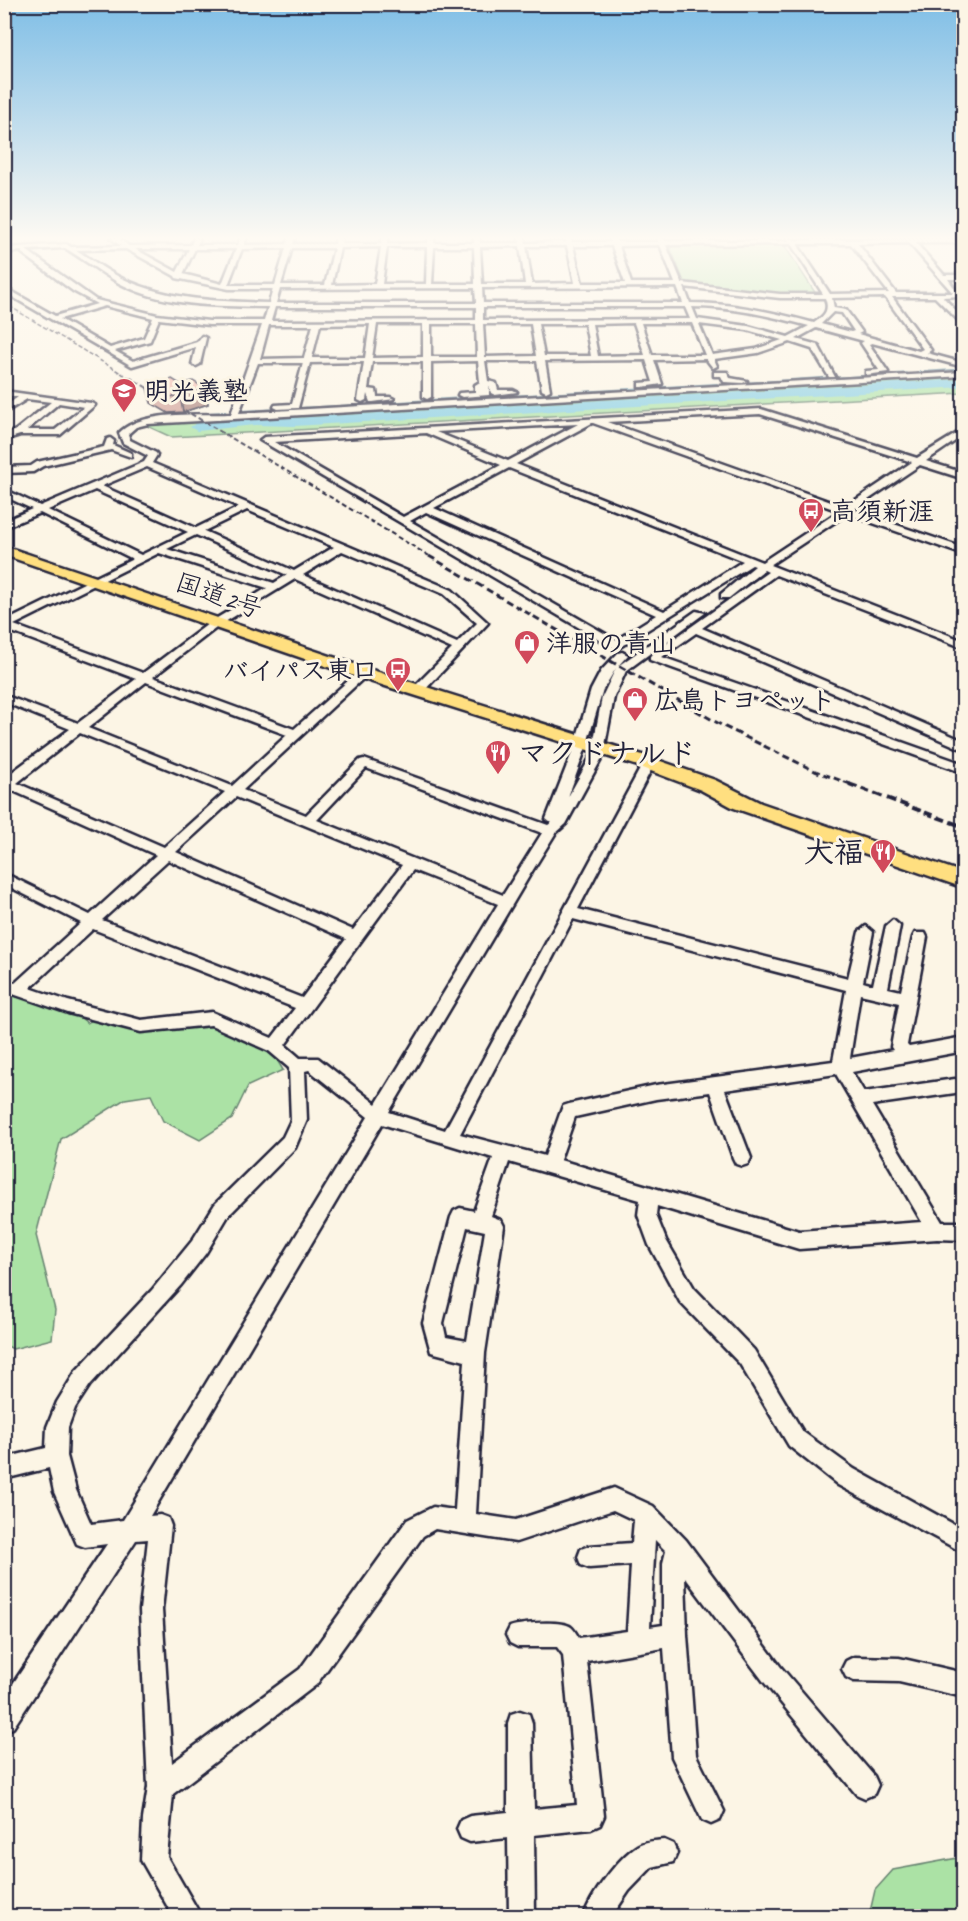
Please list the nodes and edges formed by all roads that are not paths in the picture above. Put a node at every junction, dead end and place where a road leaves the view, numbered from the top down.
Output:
1 (70, 328) edge
2 (152, 328) edge
3 (207, 328) edge
4 (266, 328) edge
5 (315, 328) edge
6 (373, 328) edge
7 (427, 328) edge
8 (481, 328) edge
9 (535, 328) edge
10 (589, 328) edge
11 (639, 328) edge
12 (698, 328) edge
13 (742, 328) edge
14 (812, 328) edge
15 (827, 328) edge
16 (855, 328) edge
17 (912, 328) edge
18 (853, 334) junction
19 (791, 340) junction
20 (872, 340) junction
21 (199, 344) junction
22 (108, 351) junction
23 (919, 352) junction
24 (710, 357) junction
25 (538, 358) junction
26 (595, 358) junction
27 (648, 358) junction
28 (425, 359) junction
29 (481, 359) junction
30 (368, 360) junction
31 (944, 360) junction
32 (255, 361) junction
33 (307, 361) junction
34 (961, 363) edge
35 (196, 364) dead end
36 (717, 374) junction
37 (963, 374) edge
38 (832, 375) junction
39 (906, 377) junction
40 (485, 383) junction
41 (244, 388) junction
42 (721, 388) junction
43 (546, 390) junction
44 (363, 391) junction
45 (4, 393) edge
46 (24, 397) junction
47 (427, 397) junction
48 (57, 401) junction
49 (486, 402) junction
50 (361, 409) junction
51 (4, 411) edge
52 (234, 416) junction
53 (592, 420) junction
54 (425, 430) junction
55 (963, 431) edge
56 (19, 432) junction
57 (123, 433) junction
58 (4, 438) edge
59 (110, 448) junction
60 (128, 455) dead end
61 (919, 462) junction
62 (5, 464) edge
63 (147, 464) junction
64 (511, 465) junction
65 (963, 477) edge
66 (96, 487) junction
67 (4, 492) edge
68 (246, 507) junction
69 (428, 509) junction
70 (41, 510) junction
71 (845, 511) junction
72 (402, 521) junction
73 (4, 525) edge
74 (196, 532) junction
75 (340, 548) junction
76 (4, 550) edge
77 (159, 550) junction
78 (963, 552) edge
79 (141, 559) junction
80 (751, 561) junction
81 (763, 566) junction
82 (775, 571) junction
83 (293, 576) junction
84 (95, 582) junction
85 (276, 586) junction
86 (664, 615) junction
87 (216, 623) junction
88 (5, 625) edge
89 (696, 629) junction
90 (963, 645) edge
91 (459, 648) junction
92 (363, 674) junction
93 (143, 679) junction
94 (417, 691) junction
95 (4, 698) edge
96 (80, 728) junction
97 (295, 734) junction
98 (963, 746) edge
99 (589, 748) junction
100 (963, 769) edge
101 (645, 770) junction
102 (6, 783) edge
103 (234, 789) junction
104 (754, 807) junction
105 (307, 822) junction
106 (550, 831) junction
107 (165, 853) junction
108 (410, 864) junction
109 (4, 878) edge
110 (963, 881) edge
111 (507, 902) junction
112 (568, 912) junction
113 (93, 922) junction
114 (892, 926) dead end
115 (866, 932) dead end
116 (920, 937) dead end
117 (357, 938) junction
118 (854, 986) junction
119 (11, 987) edge
120 (879, 992) junction
121 (907, 999) junction
122 (307, 1006) junction
123 (963, 1044) edge
124 (275, 1046) junction
125 (906, 1055) junction
126 (297, 1065) junction
127 (840, 1067) junction
128 (715, 1084) junction
129 (955, 1086) dead end
130 (859, 1100) junction
131 (379, 1116) junction
132 (449, 1140) junction
133 (503, 1154) junction
134 (742, 1158) dead end
135 (550, 1165) junction
136 (650, 1195) junction
137 (480, 1220) junction
138 (937, 1230) junction
139 (963, 1231) edge
140 (475, 1353) junction
141 (56, 1456) junction
142 (4, 1469) edge
143 (645, 1514) junction
144 (465, 1521) junction
145 (129, 1531) junction
146 (963, 1542) edge
147 (678, 1548) junction
148 (643, 1553) junction
149 (589, 1557) dead end
150 (518, 1635) dead end
151 (675, 1635) junction
152 (638, 1640) junction
153 (574, 1651) junction
154 (854, 1669) dead end
155 (963, 1685) edge
156 (4, 1719) edge
157 (520, 1723) dead end
158 (865, 1785) dead end
159 (160, 1787) junction
160 (711, 1811) dead end
161 (519, 1826) junction
162 (470, 1829) dead end
163 (664, 1853) dead end
164 (188, 1917) edge
165 (522, 1917) edge
166 (597, 1917) edge

1 - 22 street
2 - 22 street
3 - 21 street
4 - 32 street
5 - 33 street
6 - 30 street
7 - 28 street
8 - 29 street
9 - 25 street
10 - 26 street
11 - 27 street
12 - 24 street
13 - 19 street
14 - 19 street
15 - 18 street
16 - 18 street
17 - 23 street
18 - 20 street
19 - 24 street
19 - 38 street
20 - 23 street
20 - 38 street
21 - 22 street
21 - 35 street
23 - 31 street
24 - 27 street
24 - 36 street
25 - 26 street
25 - 29 street
25 - 43 street
26 - 27 street
27 - 43 street
28 - 29 street
28 - 30 street
28 - 47 street
29 - 40 street
30 - 33 street
30 - 44 street
31 - 34 street
31 - 39 street
32 - 33 street
32 - 41 street
33 - 41 street
36 - 38 street
36 - 42 street
37 - 39 street
39 - 42 street
40 - 43 street
40 - 47 street
40 - 49 street
41 - 52 street
42 - 49 street
44 - 47 street
44 - 50 street
45 - 46 street
46 - 48 street
46 - 51 street
48 - 56 street
48 - 56 street
49 - 50 street
50 - 52 street
52 - 57 street
53 - 54 street
53 - 61 street
53 - 64 street
53 - 71 street
54 - 64 street
54 - 72 street
55 - 61 street
56 - 58 street
57 - 59 street
57 - 63 street
59 - 60 street
59 - 62 street
61 - 65 street
61 - 71 street
63 - 66 street
63 - 68 street
64 - 69 street
64 - 80 street
66 - 70 street
66 - 74 street
67 - 70 street
68 - 74 street
68 - 75 street
69 - 72 street
69 - 86 street
70 - 73 street
70 - 79 street
71 - 78 street
71 - 81 street
72 - 86 street
74 - 77 street
74 - 83 street
75 - 83 street
75 - 91 street
76 - 84 highway, 国道2号
77 - 79 street
77 - 85 street
79 - 84 street
80 - 81 street
80 - 86 street
81 - 82 street
81 - 99 street
82 - 89 street
82 - 90 street
83 - 85 street
83 - 91 street
84 - 87 highway, 国道2号
84 - 88 street
85 - 87 street
87 - 92 highway, 国道2号
87 - 93 street
88 - 93 street
89 - 98 street
89 - 100 street
91 - 94 street
92 - 94 highway, 国道2号
92 - 97 street
93 - 96 street
93 - 97 street
94 - 99 highway, 国道2号
95 - 96 street
96 - 102 street
96 - 103 street
97 - 103 street
99 - 101 highway, 国道2号
99 - 104 highway, 国道2号
99 - 106 street
99 - 106 street
101 - 104 highway, 国道2号
101 - 112 street
102 - 107 street
103 - 105 street
103 - 107 street
104 - 110 highway, 国道2号
105 - 106 street
105 - 108 street
106 - 111 street
107 - 113 street
107 - 117 street
108 - 111 street
108 - 117 street
109 - 113 street
111 - 131 street
112 - 118 street
112 - 132 street
113 - 119 street
113 - 122 street
114 - 120 street
115 - 118 street
116 - 121 street
117 - 122 street
118 - 120 street
118 - 127 street
119 - 124 street
120 - 121 street
121 - 125 street
122 - 124 street
123 - 125 street
124 - 126 street
125 - 127 street
126 - 131 street
126 - 141 street
127 - 128 street
127 - 130 street
128 - 134 street
128 - 135 street
129 - 130 street
130 - 138 street
131 - 132 street
131 - 145 street
132 - 133 street
133 - 135 street
133 - 137 street
135 - 136 street
136 - 138 street
136 - 146 street
137 - 140 street
137 - 140 street
138 - 139 street
140 - 144 street
141 - 142 street
141 - 145 street
143 - 144 street
143 - 147 street
143 - 148 street
144 - 159 street
145 - 156 street
145 - 159 street
147 - 151 street
147 - 158 street
148 - 149 street
148 - 152 street
150 - 153 street
151 - 152 street
151 - 160 street
152 - 153 street
153 - 161 street
154 - 155 street
157 - 161 street
159 - 164 street
161 - 162 street
161 - 165 street
163 - 166 street

